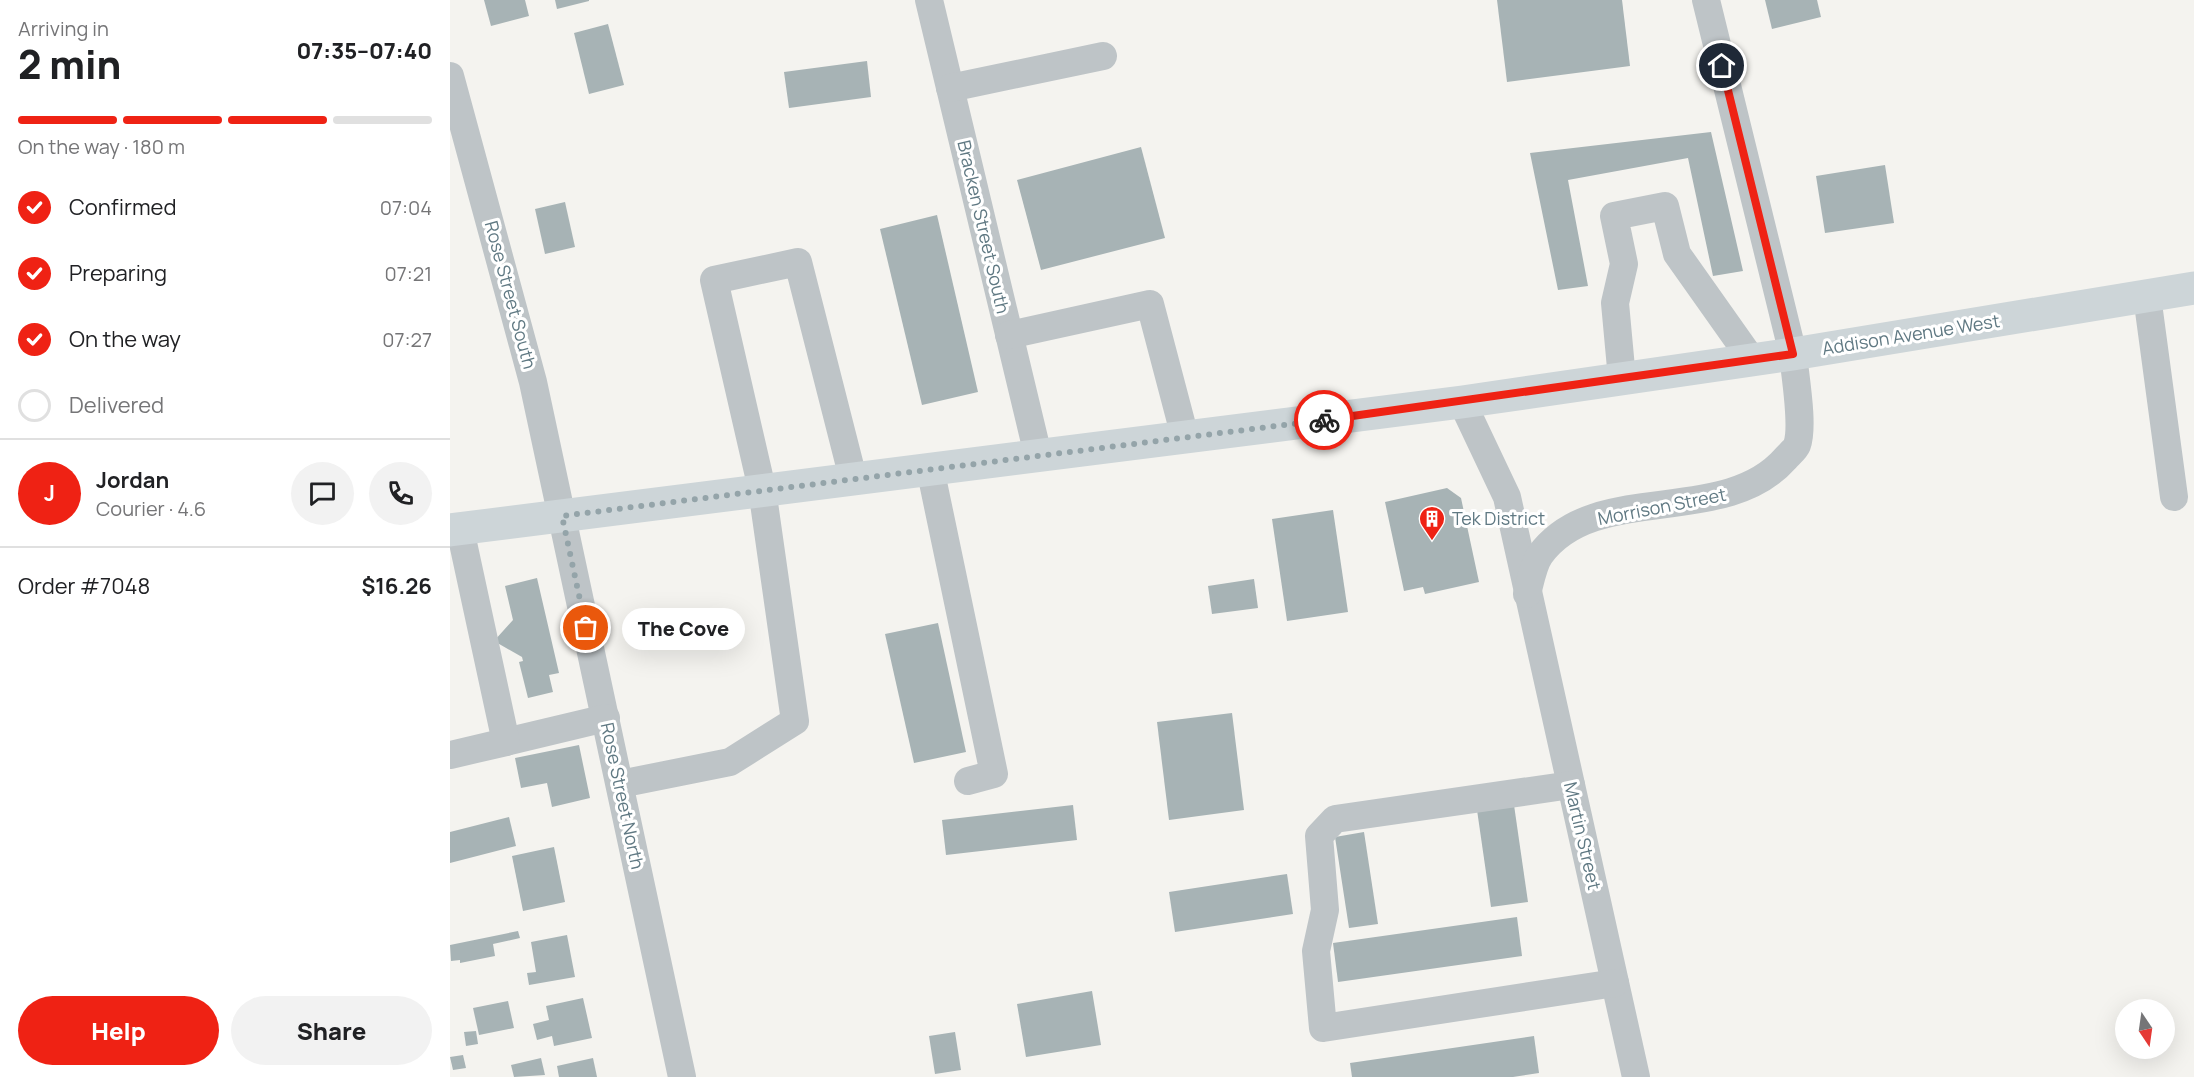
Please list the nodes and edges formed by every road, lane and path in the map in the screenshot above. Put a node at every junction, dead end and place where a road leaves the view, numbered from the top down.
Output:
1 (929, 0) edge
2 (1706, 0) edge
3 (1103, 56) dead end
4 (450, 76) edge
5 (950, 88) junction
6 (2194, 288) edge
7 (2147, 296) junction
8 (1009, 334) junction
9 (1793, 354) junction
10 (1752, 360) junction
11 (1622, 379) junction
12 (1462, 402) junction
13 (1185, 437) junction
14 (1038, 455) junction
15 (930, 468) junction
16 (853, 478) junction
17 (762, 489) junction
18 (2174, 497) dead end
19 (562, 516) junction
20 (455, 530) edge
21 (1527, 594) junction
22 (606, 718) junction
23 (506, 742) junction
24 (450, 755) edge
25 (968, 781) dead end
26 (620, 784) junction
27 (1571, 785) junction
28 (1615, 983) junction
29 (682, 1077) edge
30 (1636, 1077) edge

1 - 5 street, Bracken Street South
2 - 9 street, Morrison Street
3 - 5 street
4 - 19 street, Rose Street South
5 - 8 street, Bracken Street South
6 - 7 main road, Addison Avenue West
7 - 9 main road, Addison Avenue West
7 - 18 street
8 - 13 street
8 - 14 street, Bracken Street South
9 - 10 main road, Addison Avenue West
9 - 21 street, Morrison Street
10 - 11 main road, Addison Avenue West
10 - 11 street
11 - 12 main road, Addison Avenue West
12 - 13 main road, Addison Avenue West
12 - 21 street, Martin Street
13 - 14 main road, Addison Avenue West
14 - 15 main road, Addison Avenue West
15 - 16 main road, Addison Avenue West
15 - 25 street
16 - 17 main road, Addison Avenue West
16 - 17 street
17 - 19 main road, Addison Avenue West
17 - 26 street
19 - 20 main road, Addison Avenue West
19 - 22 street, Rose Street North
20 - 23 street
21 - 27 street, Martin Street
22 - 23 street
22 - 26 street, Rose Street North
23 - 24 street
26 - 29 street, Rose Street North
27 - 28 street, Martin Street
27 - 28 street
28 - 30 street, Martin Street

